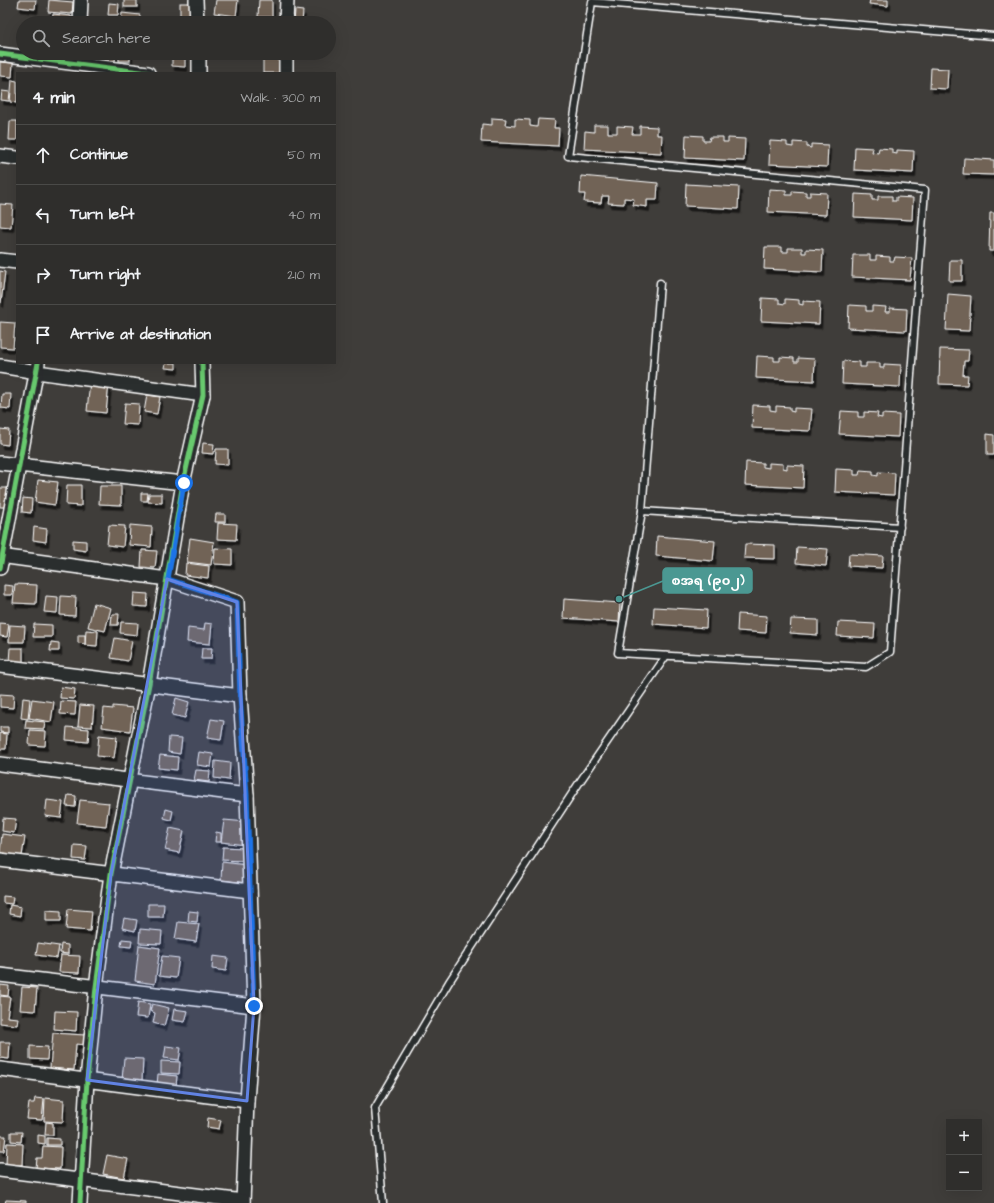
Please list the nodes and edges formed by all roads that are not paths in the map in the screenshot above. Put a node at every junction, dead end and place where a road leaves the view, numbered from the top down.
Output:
1 (81, 0) edge
2 (196, 0) edge
3 (287, 0) edge
4 (80, 16) edge
5 (197, 16) edge
6 (286, 16) edge
7 (994, 36) edge
8 (0, 54) edge
9 (16, 56) edge
10 (52, 60) edge
11 (199, 60) edge
12 (286, 60) edge
13 (78, 63) edge
14 (141, 72) edge
15 (199, 72) edge
16 (286, 72) edge
17 (0, 156) edge
18 (16, 158) edge
19 (0, 260) edge
20 (16, 262) edge
21 (660, 283) dead end
22 (202, 364) edge
23 (0, 366) edge
24 (38, 368) edge
25 (203, 395) junction
26 (0, 463) edge
27 (19, 465) junction
28 (184, 483) junction
29 (642, 511) junction
30 (900, 527) junction
31 (0, 560) edge
32 (168, 579) junction
33 (666, 656) junction
34 (0, 666) edge
35 (149, 684) junction
36 (240, 696) junction
37 (0, 764) edge
38 (130, 780) junction
39 (247, 795) junction
40 (0, 860) edge
41 (111, 874) junction
42 (250, 891) junction
43 (0, 975) edge
44 (96, 987) junction
45 (254, 1006) junction
46 (0, 1069) edge
47 (87, 1080) junction
48 (247, 1101) junction
49 (0, 1170) edge
50 (81, 1180) junction
51 (243, 1202) edge
52 (80, 1203) edge
53 (383, 1203) edge

1 - 4 street
2 - 5 street
3 - 6 street
7 - 30 lane
8 - 9 street
10 - 13 street
11 - 15 street
12 - 16 street
13 - 14 street
17 - 18 street
19 - 20 street
21 - 29 lane
22 - 25 street
23 - 24 street
24 - 25 street
24 - 27 street
25 - 28 street
26 - 27 street
27 - 28 street
27 - 31 street
28 - 32 street
29 - 30 lane
29 - 33 lane
30 - 33 lane
31 - 32 street
32 - 35 street
32 - 36 street
33 - 53 lane
34 - 35 street
35 - 36 street
35 - 38 street
36 - 39 street
37 - 38 street
38 - 39 street
38 - 41 street
39 - 42 street
40 - 41 street
41 - 42 street
41 - 44 street
42 - 45 street
43 - 44 street
44 - 45 street
44 - 47 street
45 - 48 street
46 - 47 street
47 - 48 street
47 - 50 street
48 - 51 street
49 - 50 street
50 - 51 street
50 - 52 street

